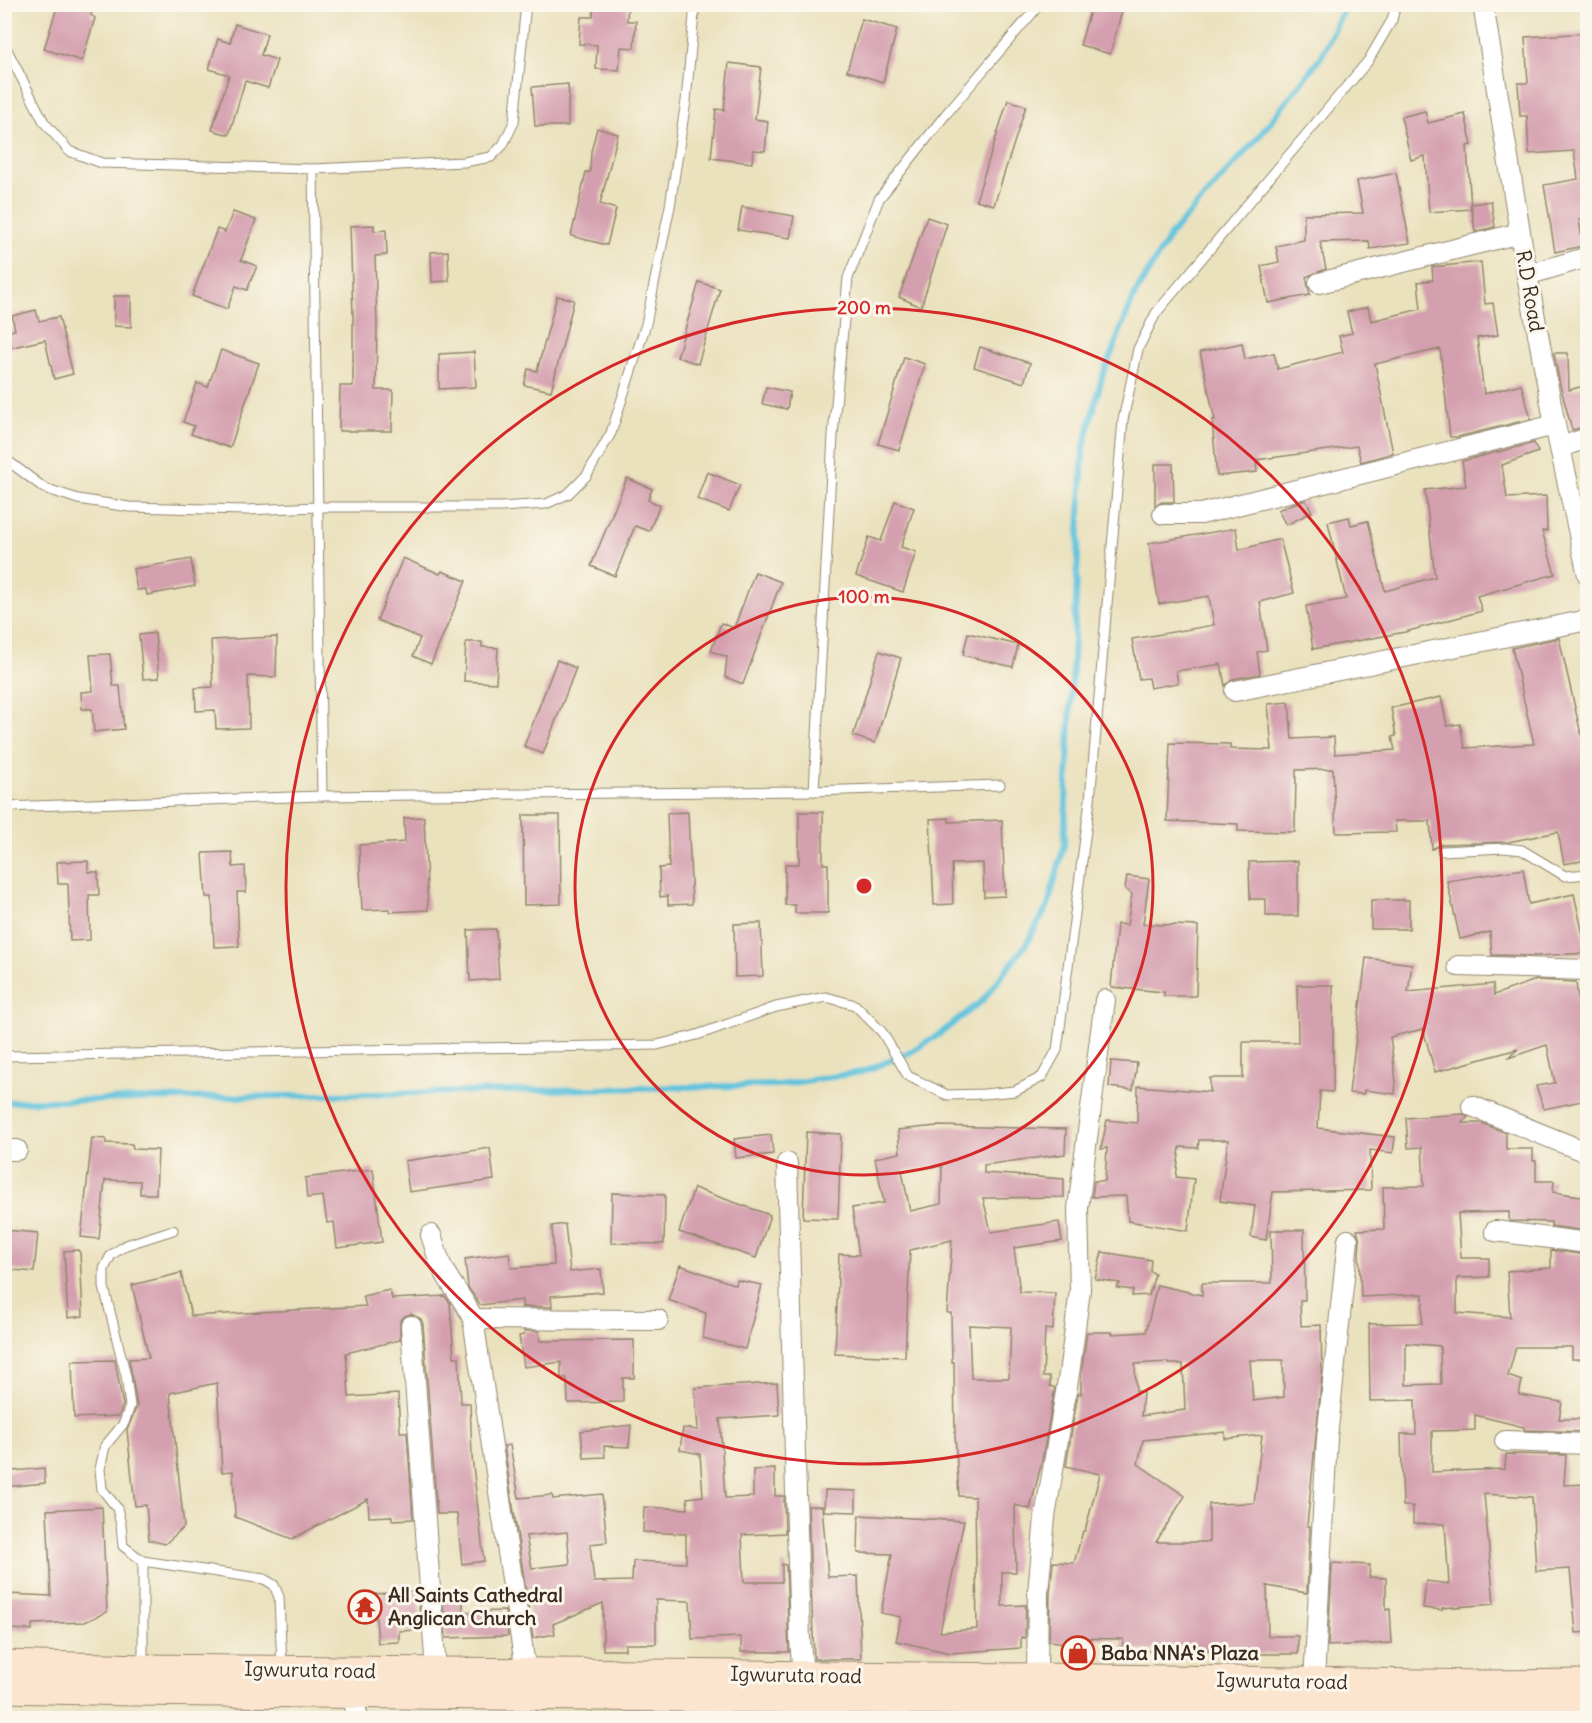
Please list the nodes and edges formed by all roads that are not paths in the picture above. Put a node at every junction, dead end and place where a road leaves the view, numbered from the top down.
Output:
1 (526, 4) edge
2 (695, 4) edge
3 (1040, 4) edge
4 (1396, 4) edge
5 (1483, 4) edge
6 (4, 44) edge
7 (313, 169) junction
8 (1520, 233) junction
9 (1587, 257) edge
10 (1527, 275) junction
11 (1319, 283) dead end
12 (1555, 424) junction
13 (1587, 438) edge
14 (1560, 447) junction
15 (4, 458) edge
16 (318, 507) junction
17 (1163, 514) dead end
18 (1587, 575) edge
19 (1587, 620) edge
20 (1235, 691) dead end
21 (1000, 785) dead end
22 (814, 791) junction
23 (322, 796) junction
24 (4, 807) edge
25 (1442, 851) dead end
26 (1587, 874) edge
27 (1458, 966) dead end
28 (1587, 970) edge
29 (1105, 1000) dead end
30 (4, 1056) edge
31 (1472, 1106) dead end
32 (1587, 1153) edge
33 (787, 1163) dead end
34 (173, 1230) dead end
35 (1496, 1231) dead end
36 (431, 1235) dead end
37 (1348, 1240) dead end
38 (1587, 1243) edge
39 (473, 1319) junction
40 (658, 1320) dead end
41 (411, 1326) dead end
42 (1505, 1442) dead end
43 (1587, 1444) edge
44 (143, 1562) junction
45 (4, 1664) edge
46 (143, 1668) junction
47 (282, 1670) junction
48 (436, 1671) junction
49 (526, 1672) junction
50 (1587, 1683) edge
51 (4, 1689) edge
52 (796, 1698) edge
53 (1039, 1699) edge
54 (1313, 1702) edge
55 (1587, 1704) edge
56 (355, 1707) edge

1 - 7 lane
2 - 16 lane
3 - 22 lane
4 - 30 lane
5 - 8 street, R.D Road
6 - 7 lane
7 - 16 lane
8 - 10 street, R.D Road
8 - 11 street
9 - 10 street
10 - 12 street, R.D Road
12 - 14 street, R.D Road
12 - 17 street
13 - 14 street
14 - 18 street, R.D Road
15 - 16 lane
16 - 23 lane
19 - 20 street
21 - 22 lane
22 - 23 lane
23 - 24 lane
25 - 26 lane
27 - 28 street
29 - 53 street
31 - 32 street
33 - 52 street
34 - 44 lane
35 - 38 street
36 - 39 street
37 - 54 street
39 - 40 street
39 - 49 street
41 - 48 street
42 - 43 street
44 - 46 lane
44 - 47 lane
45 - 46 main road, Igwuruta road
46 - 47 main road, Igwuruta road
47 - 48 main road, Igwuruta road
48 - 49 main road, Igwuruta road
49 - 52 main road, Igwuruta road
50 - 54 main road, Igwuruta road
51 - 56 main road, Igwuruta road
52 - 53 main road, Igwuruta road
52 - 56 main road, Igwuruta road
53 - 54 main road, Igwuruta road
54 - 55 main road, Igwuruta road

